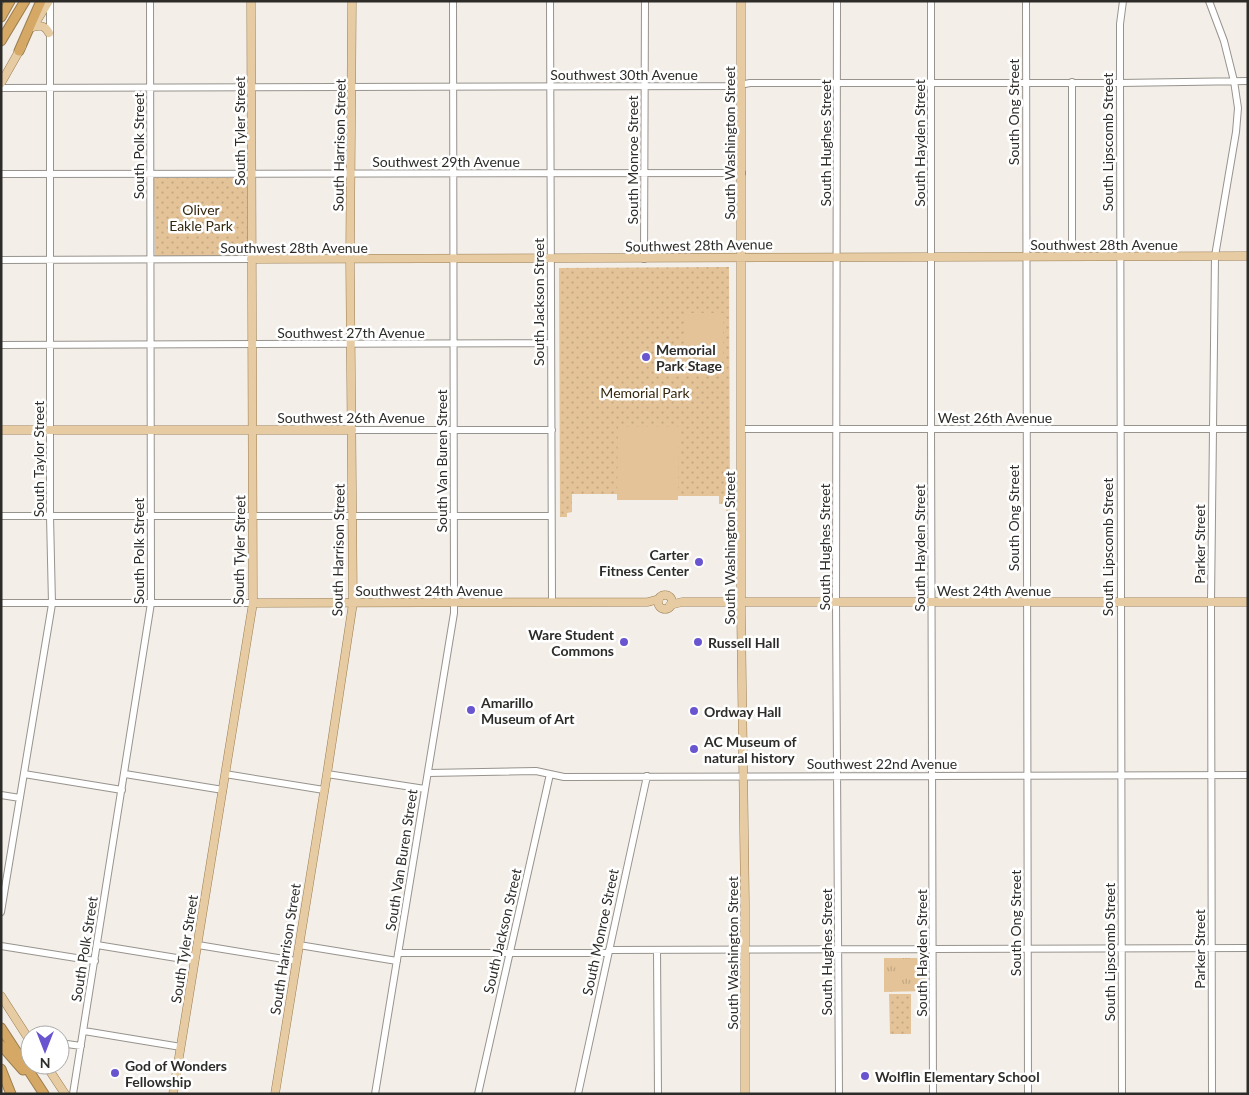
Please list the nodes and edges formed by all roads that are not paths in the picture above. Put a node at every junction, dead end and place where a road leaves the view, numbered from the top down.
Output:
1 (10, 1) edge
2 (25, 1) edge
3 (41, 1) edge
4 (50, 1) edge
5 (150, 1) edge
6 (251, 1) edge
7 (352, 1) edge
8 (453, 1) edge
9 (550, 1) edge
10 (644, 1) edge
11 (741, 1) edge
12 (837, 1) edge
13 (931, 1) edge
14 (1026, 1) edge
15 (1123, 1) edge
16 (1209, 1) edge
17 (1, 17) edge
18 (32, 27) junction
19 (49, 33) junction
20 (1, 41) edge
21 (19, 51) junction
22 (1234, 81) junction
23 (1248, 81) edge
24 (1072, 82) junction
25 (837, 83) junction
26 (932, 83) junction
27 (1026, 83) junction
28 (1120, 83) junction
29 (1, 84) edge
30 (741, 85) junction
31 (453, 86) junction
32 (645, 86) junction
33 (252, 87) junction
34 (352, 87) junction
35 (551, 87) junction
36 (1, 88) edge
37 (49, 88) junction
38 (150, 88) junction
39 (742, 172) junction
40 (551, 173) junction
41 (644, 173) junction
42 (1, 174) edge
43 (49, 174) junction
44 (151, 174) junction
45 (251, 174) junction
46 (351, 174) junction
47 (453, 174) junction
48 (1027, 256) junction
49 (1072, 256) junction
50 (1120, 256) junction
51 (1215, 256) junction
52 (1248, 256) edge
53 (837, 257) junction
54 (932, 257) junction
55 (742, 258) junction
56 (251, 259) junction
57 (350, 259) junction
58 (453, 259) junction
59 (550, 259) junction
60 (644, 259) junction
61 (1, 260) edge
62 (50, 260) junction
63 (151, 260) junction
64 (551, 343) junction
65 (150, 344) junction
66 (251, 344) junction
67 (351, 344) junction
68 (453, 344) junction
69 (1, 345) edge
70 (50, 345) junction
71 (742, 429) junction
72 (838, 429) junction
73 (931, 429) junction
74 (1120, 429) junction
75 (1248, 429) edge
76 (1, 430) edge
77 (50, 430) junction
78 (151, 430) junction
79 (252, 430) junction
80 (352, 430) junction
81 (454, 430) junction
82 (552, 430) junction
83 (1025, 430) junction
84 (1213, 430) junction
85 (1, 516) edge
86 (50, 516) junction
87 (151, 516) junction
88 (252, 516) junction
89 (352, 516) junction
90 (454, 516) junction
91 (551, 516) junction
92 (455, 602) junction
93 (552, 602) junction
94 (741, 602) junction
95 (1120, 602) junction
96 (1211, 602) junction
97 (1248, 602) edge
98 (1, 603) edge
99 (151, 603) junction
100 (252, 603) junction
101 (352, 603) junction
102 (836, 603) junction
103 (931, 603) junction
104 (1026, 603) junction
105 (52, 604) junction
106 (428, 773) junction
107 (24, 774) junction
108 (125, 774) junction
109 (225, 774) junction
110 (327, 774) junction
111 (550, 774) junction
112 (932, 775) junction
113 (1027, 775) junction
114 (1120, 775) junction
115 (1211, 775) junction
116 (1248, 775) edge
117 (647, 776) junction
118 (744, 776) junction
119 (838, 777) junction
120 (122, 790) junction
121 (223, 790) junction
122 (324, 790) junction
123 (425, 790) junction
124 (1, 795) edge
125 (20, 798) junction
126 (1, 912) edge
127 (97, 945) junction
128 (198, 945) junction
129 (299, 945) junction
130 (1, 946) edge
131 (1027, 948) junction
132 (1122, 948) junction
133 (1211, 948) junction
134 (1248, 948) edge
135 (839, 949) junction
136 (934, 949) junction
137 (657, 950) junction
138 (745, 950) junction
139 (608, 951) junction
140 (398, 953) junction
141 (510, 953) junction
142 (95, 961) junction
143 (296, 961) junction
144 (397, 961) junction
145 (195, 962) junction
146 (1, 996) edge
147 (20, 1025) edge
148 (1, 1028) edge
149 (84, 1031) junction
150 (70, 1044) edge
151 (1, 1046) edge
152 (81, 1046) junction
153 (181, 1046) junction
154 (1, 1069) edge
155 (53, 1075) edge
156 (44, 1093) edge
157 (11, 1094) edge
158 (65, 1094) edge
159 (73, 1094) edge
160 (173, 1094) edge
161 (275, 1094) edge
162 (375, 1094) edge
163 (478, 1094) edge
164 (578, 1094) edge
165 (658, 1094) edge
166 (745, 1094) edge
167 (839, 1094) edge
168 (933, 1094) edge
169 (1028, 1094) edge
170 (1122, 1094) edge
171 (1212, 1094) edge

1 - 17 highway
2 - 20 highway
3 - 21 highway
4 - 18 main road
4 - 19 street, South Taylor Street
5 - 38 street, South Polk Street
6 - 33 main road, South Tyler Street
7 - 34 main road, South Harrison Street
8 - 31 street, South Van Buren Street
9 - 35 street, South Jackson Street
10 - 32 street, South Monroe Street
11 - 30 main road, South Washington Street
12 - 25 street, South Hughes Street
13 - 26 street, South Hayden Street
14 - 27 street, South Ong Street
15 - 28 street, South Lipscomb Street
16 - 22 street, Parker Street
18 - 19 main road
18 - 21 main road
19 - 37 street, South Taylor Street
21 - 29 main road
22 - 23 street, Southwest 30th Avenue
22 - 28 street, Southwest 30th Avenue
22 - 51 street, Parker Street
24 - 27 street, Southwest 30th Avenue
24 - 28 street, Southwest 30th Avenue
24 - 49 street
25 - 26 street, Southwest 30th Avenue
25 - 30 street, Southwest 30th Avenue
25 - 53 street, South Hughes Street
26 - 27 street, Southwest 30th Avenue
26 - 54 street, South Hayden Street
27 - 48 street, South Ong Street
28 - 50 street, South Lipscomb Street
30 - 32 street, Southwest 30th Avenue
30 - 39 main road, South Washington Street
31 - 34 street, Southwest 30th Avenue
31 - 35 street, Southwest 30th Avenue
31 - 47 street, South Van Buren Street
32 - 35 street, Southwest 30th Avenue
32 - 41 street, South Monroe Street
33 - 34 street, Southwest 30th Avenue
33 - 38 street, Southwest 30th Avenue
33 - 45 main road, South Tyler Street
34 - 46 main road, South Harrison Street
35 - 40 street, South Jackson Street
36 - 37 street, Southwest 30th Avenue
37 - 38 street, Southwest 30th Avenue
37 - 43 street, South Taylor Street
38 - 44 street, South Polk Street
39 - 41 street, Southwest 29th Avenue
39 - 55 main road, South Washington Street
40 - 41 street, Southwest 29th Avenue
40 - 47 street, Southwest 29th Avenue
40 - 59 street, South Jackson Street
41 - 60 street, South Monroe Street
42 - 43 street, Southwest 29th Avenue
43 - 44 street, Southwest 29th Avenue
43 - 62 street, South Taylor Street
44 - 45 street, Southwest 29th Avenue
44 - 63 street, South Polk Street
45 - 46 street, Southwest 29th Avenue
45 - 56 main road, South Tyler Street
46 - 47 street, Southwest 29th Avenue
46 - 57 main road, South Harrison Street
47 - 58 street, South Van Buren Street
48 - 49 main road, Southwest 28th Avenue
48 - 54 main road, Southwest 28th Avenue
48 - 83 street, South Ong Street
49 - 50 main road, Southwest 28th Avenue
50 - 51 main road, Southwest 28th Avenue
50 - 74 street, South Lipscomb Street
51 - 52 main road, Southwest 28th Avenue
51 - 84 street, Parker Street
53 - 54 main road, Southwest 28th Avenue
53 - 55 main road, Southwest 28th Avenue
53 - 72 street, South Hughes Street
54 - 73 street, South Hayden Street
55 - 60 main road, Southwest 28th Avenue
55 - 71 main road, South Washington Street
56 - 57 main road, Southwest 28th Avenue
56 - 63 street, Southwest 28th Avenue
56 - 66 main road, South Tyler Street
57 - 58 main road, Southwest 28th Avenue
57 - 67 main road, South Harrison Street
58 - 59 main road, Southwest 28th Avenue
58 - 68 street, South Van Buren Street
59 - 60 main road, Southwest 28th Avenue
59 - 64 street, South Jackson Street
61 - 62 street, Southwest 28th Avenue
62 - 63 street, Southwest 28th Avenue
62 - 70 street, South Taylor Street
63 - 65 street, South Polk Street
64 - 68 street, Southwest 27th Avenue
64 - 82 street, South Jackson Street
65 - 66 street, Southwest 27th Avenue
65 - 70 street, Southwest 27th Avenue
65 - 78 street, South Polk Street
66 - 67 street, Southwest 27th Avenue
66 - 79 main road, South Tyler Street
67 - 68 street, Southwest 27th Avenue
67 - 80 main road, South Harrison Street
68 - 81 street, South Van Buren Street
69 - 70 street, Southwest 27th Avenue
70 - 77 street, South Taylor Street
71 - 72 street, West 26th Avenue
71 - 94 main road, South Washington Street
72 - 73 street, West 26th Avenue
72 - 102 street, South Hughes Street
73 - 83 street, West 26th Avenue
73 - 103 street, South Hayden Street
74 - 83 street, West 26th Avenue
74 - 84 street, West 26th Avenue
74 - 95 street, South Lipscomb Street
75 - 84 street, West 26th Avenue
76 - 77 main road, Southwest 26th Avenue
77 - 78 main road, Southwest 26th Avenue
77 - 86 street, South Taylor Street
78 - 79 main road, Southwest 26th Avenue
78 - 87 street, South Polk Street
79 - 80 main road, Southwest 26th Avenue
79 - 88 main road, South Tyler Street
80 - 81 street, Southwest 26th Avenue
80 - 89 main road, South Harrison Street
81 - 82 street, Southwest 26th Avenue
81 - 90 street, South Van Buren Street
82 - 91 street, South Jackson Street
83 - 104 street, South Ong Street
84 - 96 street, Parker Street
85 - 86 street
86 - 87 street
86 - 105 street, South Taylor Street
87 - 88 street
87 - 99 street, South Polk Street
88 - 89 street
88 - 100 main road, South Tyler Street
89 - 90 street
89 - 101 main road, South Harrison Street
90 - 91 street
90 - 92 street, South Van Buren Street
91 - 93 street, South Jackson Street
92 - 93 main road, Southwest 24th Avenue
92 - 101 main road, Southwest 24th Avenue
92 - 106 street, South Van Buren Street
93 - 94 main road, Southwest 24th Avenue
94 - 102 main road, West 24th Avenue
94 - 118 main road, South Washington Street
95 - 96 main road, West 24th Avenue
95 - 104 main road, West 24th Avenue
95 - 114 street, South Lipscomb Street
96 - 97 main road, West 24th Avenue
96 - 115 street, Parker Street
98 - 105 street, Southwest 24th Avenue
99 - 100 street, Southwest 24th Avenue
99 - 105 street, Southwest 24th Avenue
99 - 108 street, South Polk Street
100 - 101 main road, Southwest 24th Avenue
100 - 109 main road, South Tyler Street
101 - 110 main road, South Harrison Street
102 - 103 main road, West 24th Avenue
102 - 119 street, South Hughes Street
103 - 104 main road, West 24th Avenue
103 - 112 street, South Hayden Street
104 - 113 street, South Ong Street
105 - 107 street, South Taylor Street
106 - 111 street, Southwest 22nd Avenue
106 - 123 street, South Van Buren Street
107 - 120 street
107 - 125 street, South Taylor Street
108 - 120 street, South Polk Street
108 - 121 street
109 - 121 main road, South Tyler Street
109 - 122 street
110 - 122 main road, South Harrison Street
110 - 123 street
111 - 117 street, Southwest 22nd Avenue
111 - 141 street, South Jackson Street
112 - 113 street, Southwest 22nd Avenue
112 - 119 street, Southwest 22nd Avenue
112 - 136 street, South Hayden Street
113 - 114 street, Southwest 22nd Avenue
113 - 131 street, South Ong Street
114 - 115 street, Southwest 22nd Avenue
114 - 132 street, South Lipscomb Street
115 - 116 street, Southwest 22nd Avenue
115 - 133 street, Parker Street
117 - 118 street, Southwest 22nd Avenue
117 - 139 street, South Monroe Street
118 - 119 street, Southwest 22nd Avenue
118 - 138 main road, South Washington Street
119 - 135 street, South Hughes Street
120 - 127 street, South Polk Street
121 - 128 main road, South Tyler Street
122 - 129 main road, South Harrison Street
123 - 140 street, South Van Buren Street
124 - 125 street
125 - 126 street, South Taylor Street
127 - 142 street, South Polk Street
127 - 145 street
128 - 143 street
128 - 145 main road, South Tyler Street
129 - 143 main road, South Harrison Street
129 - 144 street
130 - 142 street
131 - 132 street
131 - 136 street
131 - 169 street, South Ong Street
132 - 133 street
132 - 170 street, South Lipscomb Street
133 - 134 street
133 - 171 street, Parker Street
135 - 136 street
135 - 138 street
135 - 167 street, South Hughes Street
136 - 168 street, South Hayden Street
137 - 138 street
137 - 139 street
137 - 165 street
138 - 166 main road, South Washington Street
139 - 141 street
139 - 164 street, South Monroe Street
140 - 141 street
140 - 144 street, South Van Buren Street
141 - 163 street, South Jackson Street
142 - 149 street, South Polk Street
143 - 161 main road, South Harrison Street
144 - 162 street, South Van Buren Street
145 - 153 main road, South Tyler Street
146 - 147 main road
148 - 156 highway
149 - 152 street, South Polk Street
149 - 153 street
150 - 152 street
151 - 156 highway
152 - 159 street, South Polk Street
153 - 160 main road, South Tyler Street
154 - 157 highway
155 - 158 main road

